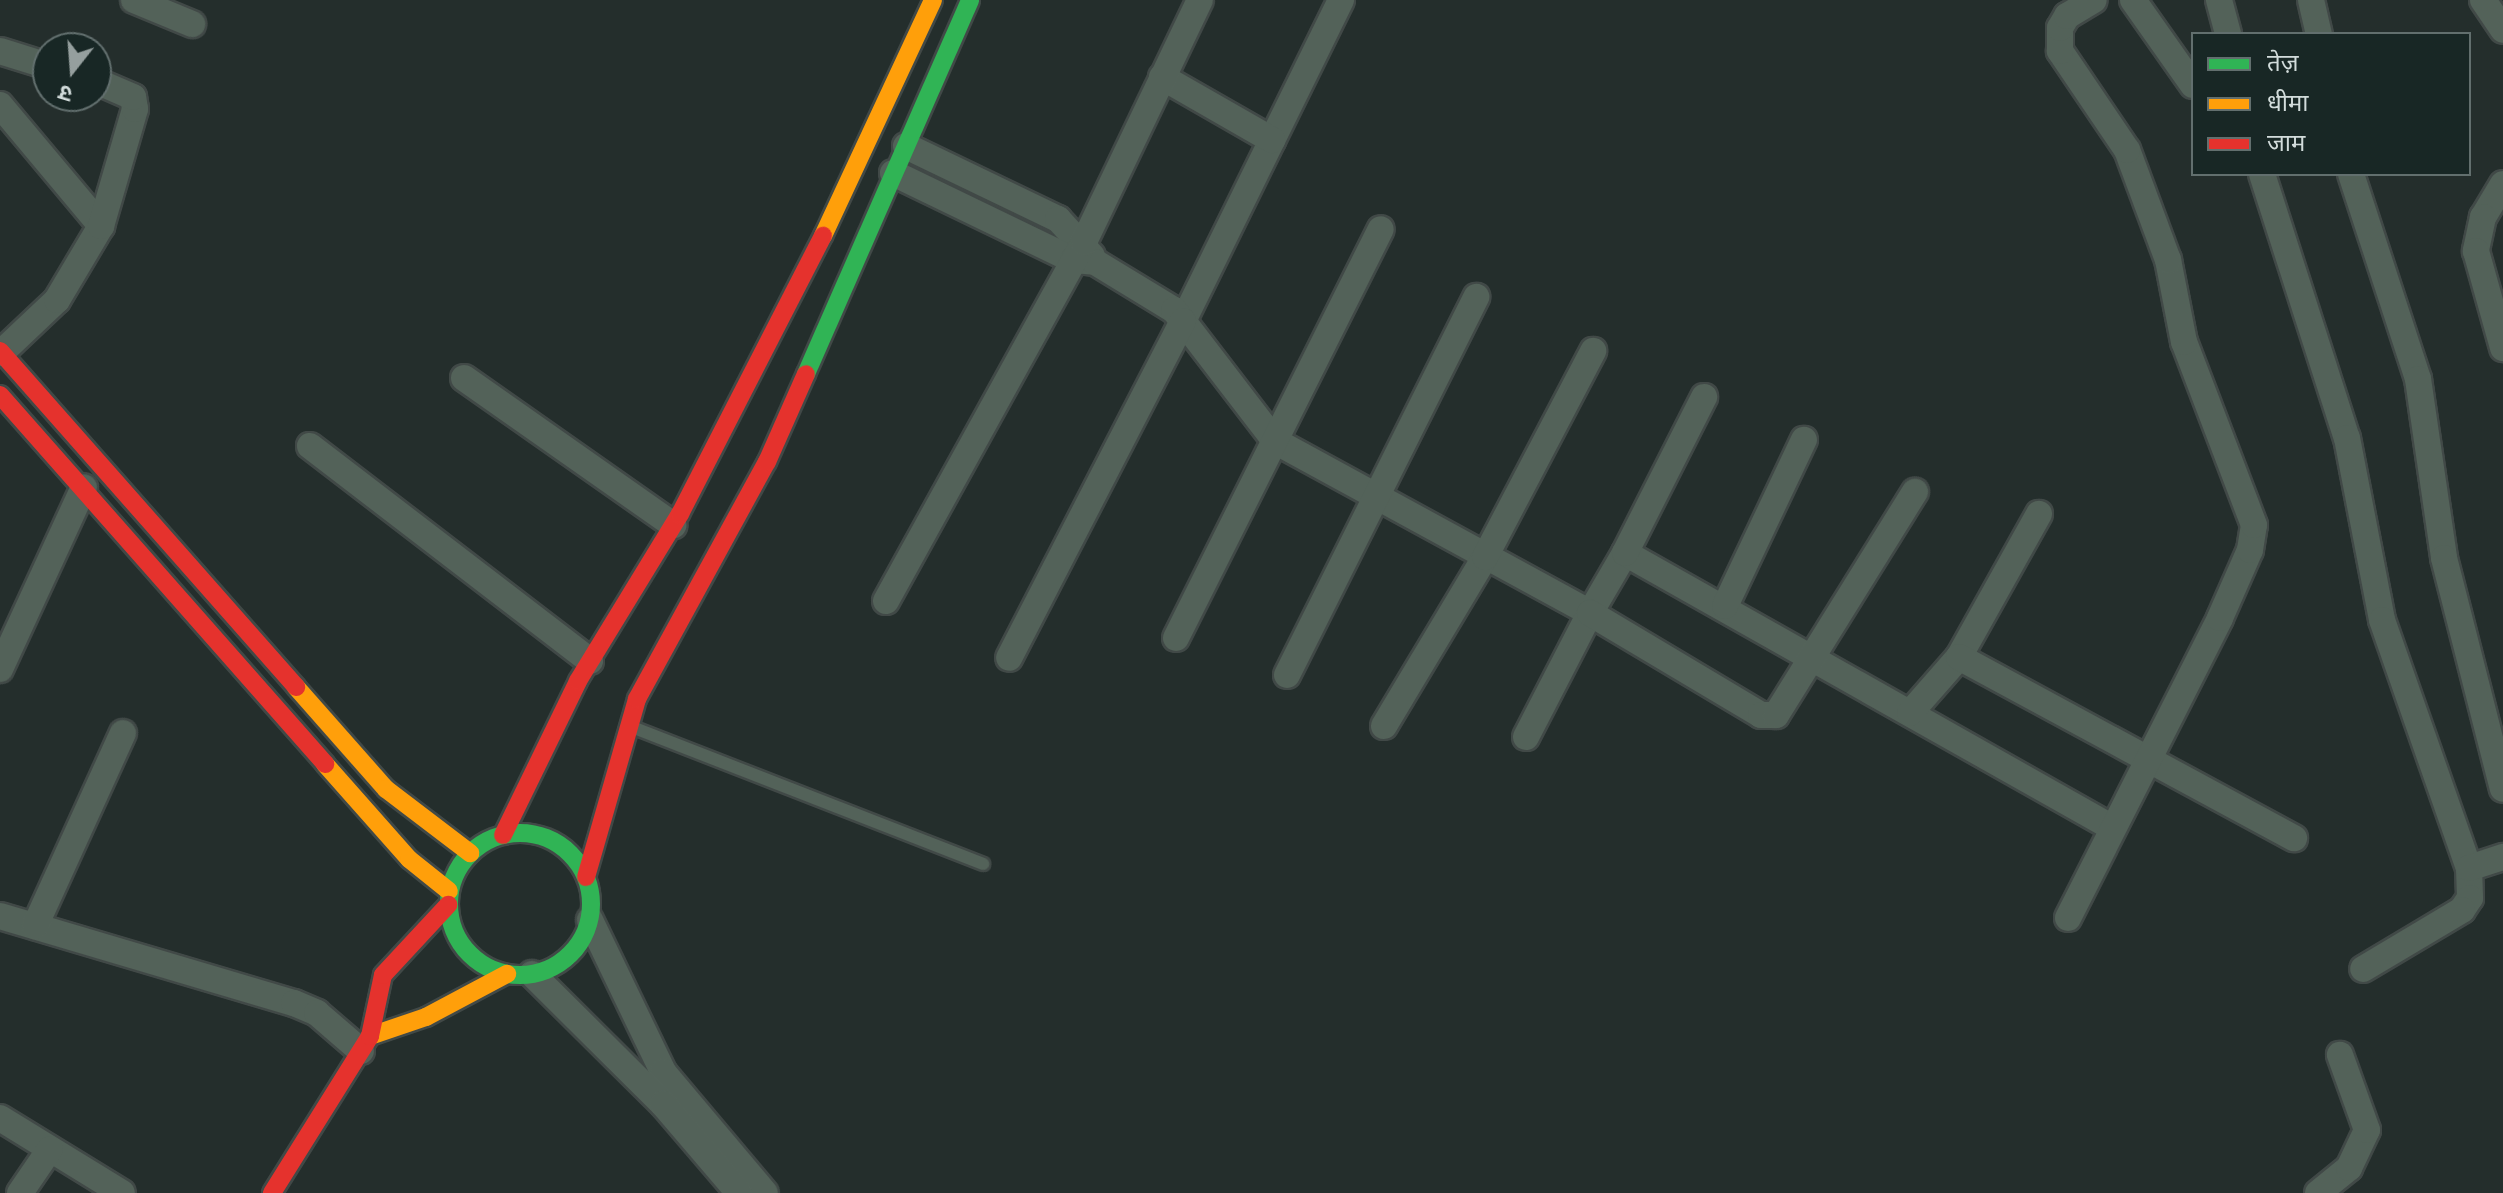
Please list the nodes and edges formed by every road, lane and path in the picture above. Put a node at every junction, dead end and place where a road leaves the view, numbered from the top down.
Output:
1 (134, 0) edge
2 (933, 0) edge
3 (970, 0) edge
4 (1200, 0) edge
5 (1341, 0) edge
6 (2094, 0) edge
7 (2133, 0) edge
8 (2219, 0) edge
9 (2311, 0) edge
10 (2483, 0) edge
11 (192, 24) dead end
12 (2503, 30) edge
13 (2227, 32) edge
14 (2319, 32) edge
15 (0, 51) edge
16 (32, 61) edge
17 (1162, 77) junction
18 (2191, 82) edge
19 (112, 88) edge
20 (0, 105) edge
21 (1272, 140) junction
22 (906, 146) junction
23 (893, 173) junction
24 (2263, 176) edge
25 (2352, 176) edge
26 (2503, 184) edge
27 (101, 226) junction
28 (1381, 229) dead end
29 (1084, 255) junction
30 (1476, 297) dead end
31 (2498, 307) edge
32 (1183, 321) junction
33 (2503, 348) edge
34 (1593, 351) dead end
35 (0, 352) edge
36 (464, 378) dead end
37 (0, 395) edge
38 (1704, 397) dead end
39 (1804, 440) dead end
40 (1275, 441) junction
41 (310, 446) dead end
42 (84, 487) junction
43 (1915, 492) dead end
44 (1375, 498) junction
45 (136, 506) junction
46 (2039, 514) dead end
47 (117, 524) junction
48 (673, 525) junction
49 (1625, 553) junction
50 (1485, 557) junction
51 (886, 601) dead end
52 (1725, 606) junction
53 (1590, 613) junction
54 (7, 634) edge
55 (1176, 638) dead end
56 (1959, 657) junction
57 (1009, 658) dead end
58 (1812, 660) junction
59 (590, 661) junction
60 (0, 669) edge
61 (1287, 675) dead end
62 (1910, 713) junction
63 (629, 726) junction
64 (1384, 726) dead end
65 (123, 733) dead end
66 (2496, 735) edge
67 (1526, 737) dead end
68 (2150, 758) junction
69 (2503, 789) edge
70 (2111, 827) junction
71 (503, 835) junction
72 (2294, 838) dead end
73 (470, 853) junction
74 (2503, 857) edge
75 (983, 864) dead end
76 (2469, 868) junction
77 (586, 877) junction
78 (449, 898) junction
79 (0, 916) edge
80 (2068, 918) dead end
81 (590, 920) junction
82 (35, 926) junction
83 (2363, 969) dead end
84 (519, 974) junction
85 (365, 1044) junction
86 (2340, 1055) dead end
87 (0, 1118) edge
88 (50, 1149) junction
89 (20, 1193) edge
90 (122, 1193) edge
91 (272, 1193) edge
92 (739, 1193) edge
93 (765, 1193) edge
94 (2318, 1193) edge

1 - 11 street
2 - 48 street
3 - 22 street
4 - 17 street
5 - 21 street
6 - 68 street
7 - 18 street
8 - 13 street
9 - 14 street
10 - 12 street
15 - 16 street
17 - 21 street
17 - 29 street
19 - 27 street
20 - 27 street
21 - 32 street
22 - 23 street
22 - 29 street
23 - 29 street
23 - 63 street
24 - 76 street
25 - 66 street
26 - 31 street
27 - 35 street
28 - 40 street
29 - 32 street
29 - 51 street
30 - 44 street
31 - 33 street
32 - 40 street
32 - 57 street
34 - 50 street
35 - 45 street
36 - 48 street
37 - 42 street
38 - 49 street
39 - 52 street
40 - 44 street
40 - 55 street
41 - 59 street
42 - 47 street
42 - 54 street
43 - 58 street
44 - 50 street
44 - 61 street
45 - 47 street
45 - 73 street
46 - 56 street
47 - 78 street
48 - 59 street
49 - 52 street
49 - 53 street
50 - 53 street
50 - 64 street
52 - 58 street
53 - 58 street
53 - 67 street
54 - 60 street
56 - 62 street
56 - 68 street
58 - 62 street
59 - 71 street
62 - 70 street
63 - 75 lane
63 - 77 street
65 - 82 street
66 - 69 street
68 - 70 street
68 - 72 street
70 - 80 street
71 - 73 street
71 - 77 street
73 - 78 street
74 - 76 street
76 - 83 street
77 - 81 street
78 - 84 street
78 - 85 street
79 - 82 street
81 - 84 street
81 - 93 street
82 - 85 street
84 - 85 street
84 - 92 street
85 - 91 street
86 - 94 street
87 - 88 street
88 - 89 street
88 - 90 street

